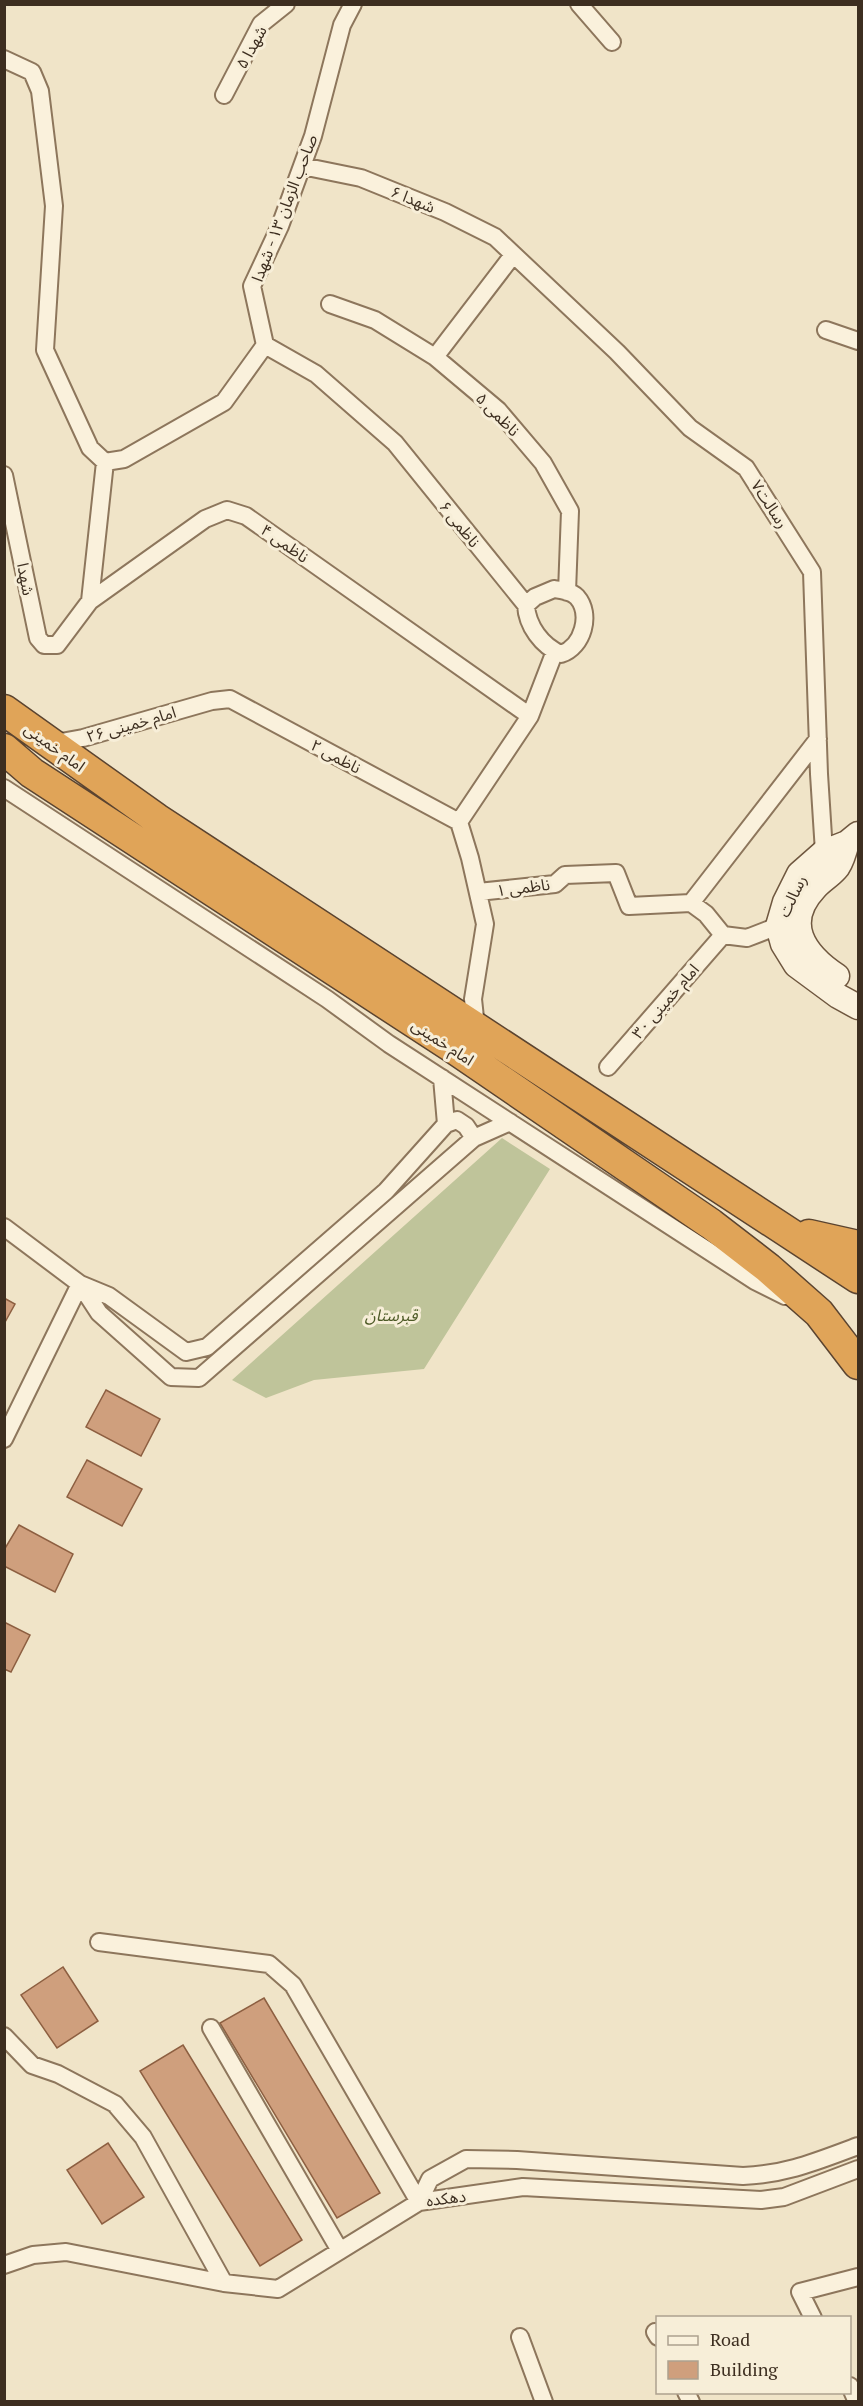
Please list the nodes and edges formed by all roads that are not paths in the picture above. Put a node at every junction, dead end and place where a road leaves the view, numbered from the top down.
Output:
1 (286, 4) edge
2 (353, 4) edge
3 (579, 4) edge
4 (612, 42) dead end
5 (4, 59) edge
6 (224, 95) dead end
7 (302, 166) junction
8 (513, 255) junction
9 (330, 304) dead end
10 (826, 330) dead end
11 (858, 341) edge
12 (265, 345) junction
13 (435, 357) junction
14 (105, 462) junction
15 (4, 475) edge
16 (567, 592) junction
17 (90, 601) junction
18 (526, 605) junction
19 (44, 645) joint
20 (555, 651) junction
21 (212, 700) joint
22 (4, 710) edge
23 (530, 716) junction
24 (818, 739) junction
25 (50, 744) junction
26 (4, 749) edge
27 (4, 788) edge
28 (459, 822) junction
29 (853, 839) edge
30 (824, 852) junction
31 (478, 892) junction
32 (692, 903) junction
33 (778, 926) junction
34 (723, 935) junction
35 (335, 988) junction
36 (858, 990) edge
37 (858, 1007) edge
38 (476, 1027) junction
39 (608, 1067) dead end
40 (442, 1078) junction
41 (510, 1122) junction
42 (446, 1124) junction
43 (474, 1138) junction
44 (4, 1227) edge
45 (788, 1230) junction
46 (858, 1246) edge
47 (858, 1278) edge
48 (80, 1284) junction
49 (819, 1313) junction
50 (186, 1352) junction
51 (858, 1364) edge
52 (186, 1377) junction
53 (4, 1439) edge
54 (99, 1942) dead end
55 (211, 2028) dead end
56 (4, 2036) edge
57 (858, 2146) edge
58 (517, 2160) junction
59 (858, 2169) edge
60 (523, 2187) junction
61 (419, 2202) junction
62 (339, 2249) junction
63 (4, 2265) edge
64 (858, 2277) edge
65 (224, 2283) junction
66 (812, 2316) edge
67 (520, 2337) dead end
68 (544, 2402) edge

1 - 6 street, شهدا ۵
2 - 7 street, صاحب الزمان ۱۳ - شهدا
3 - 4 street
5 - 14 street
7 - 8 street, شهدا ۶
7 - 12 street, صاحب الزمان ۱۳ - شهدا
8 - 13 street
8 - 24 street, رسالت۷
9 - 13 street, ناظمی ۵
10 - 11 street
12 - 14 street
12 - 18 street, ناظمی ۶
13 - 16 street, ناظمی ۵
14 - 17 street
15 - 19 street, شهدا
16 - 18 street
16 - 20 street
17 - 19 street, ناظمی ۴
17 - 23 street, ناظمی ۴
18 - 20 street
20 - 23 street
21 - 25 street, امام خمینی ۲۶
21 - 28 street, ناظمی ۲
22 - 25 highway, امام خمینی
23 - 28 street
24 - 30 street, رسالت۷
24 - 32 street
25 - 38 highway, امام خمینی
26 - 35 highway, امام خمینی
27 - 35 street
28 - 31 street
29 - 30 street, رسالت
29 - 36 street, رسالت
30 - 33 street, رسالت
31 - 32 street, ناظمی ۱
31 - 38 street
32 - 34 street
33 - 34 street
33 - 37 street, رسالت
34 - 39 street, امام خمینی ۳۰
35 - 40 street
35 - 49 highway, امام خمینی
38 - 45 highway, امام خمینی
40 - 41 street
40 - 42 street
41 - 43 street
41 - 49 street
42 - 43 street
42 - 50 street
43 - 52 street
44 - 48 street
45 - 46 highway
45 - 47 highway, امام خمینی
48 - 50 street
48 - 52 street
48 - 53 street
49 - 51 highway, امام خمینی
50 - 52 street
54 - 61 street
55 - 62 street
56 - 65 street
57 - 58 street, دهکده
58 - 60 street
58 - 61 street, دهکده
59 - 60 street, دهکده
60 - 61 street, دهکده
61 - 62 street
62 - 65 street
63 - 65 street
64 - 66 street
67 - 68 street

